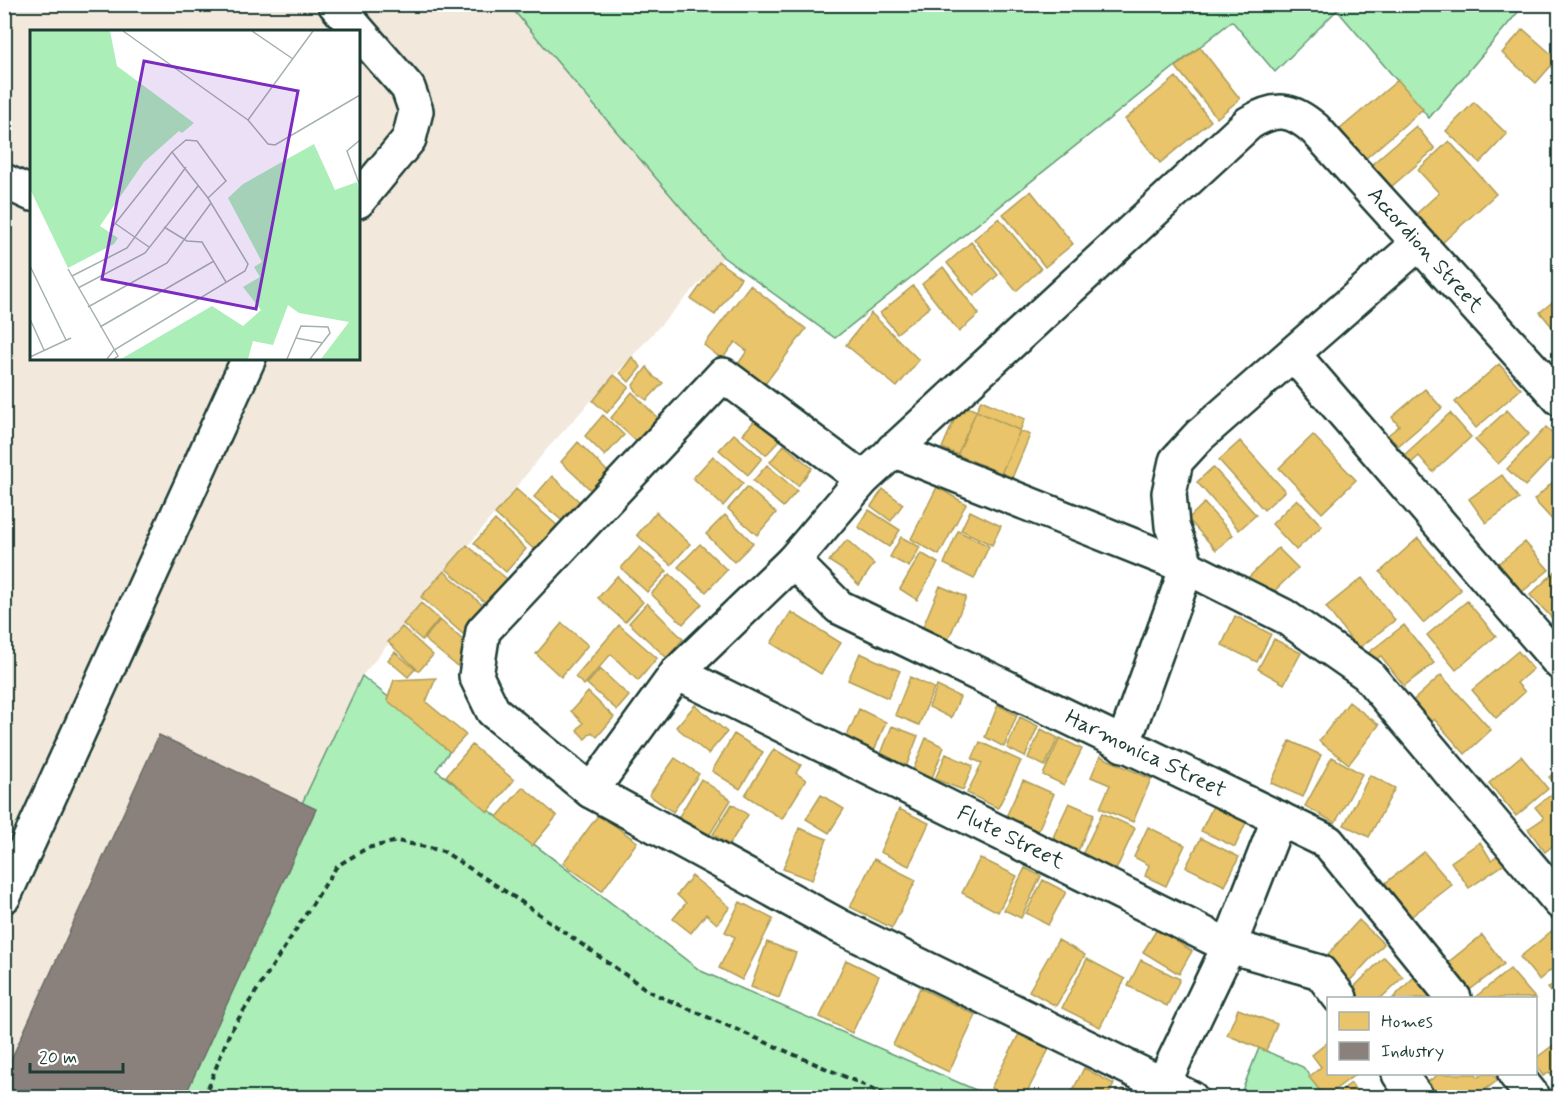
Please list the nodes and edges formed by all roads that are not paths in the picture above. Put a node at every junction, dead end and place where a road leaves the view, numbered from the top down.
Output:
1 (335, 4) edge
2 (358, 30) edge
3 (360, 32) edge
4 (4, 181) edge
5 (30, 193) edge
6 (360, 199) edge
7 (1418, 244) junction
8 (1293, 354) junction
9 (248, 360) edge
10 (1560, 399) edge
11 (893, 450) junction
12 (863, 479) junction
13 (793, 561) junction
14 (1187, 567) junction
15 (1560, 663) edge
16 (677, 673) junction
17 (1123, 745) junction
18 (591, 791) junction
19 (1279, 818) junction
20 (4, 896) edge
21 (1560, 902) edge
22 (1229, 946) junction
23 (1339, 997) edge
24 (1453, 997) edge
25 (1400, 1075) edge
26 (1516, 1075) edge
27 (1178, 1090) edge
28 (1417, 1098) edge
29 (1534, 1098) edge

1 - 2 street
3 - 6 street
4 - 5 street
7 - 8 street
7 - 10 street, Accordion Street
7 - 11 street, Accordion Street
8 - 14 street
8 - 15 street
9 - 20 street
11 - 12 street
11 - 14 street
12 - 13 street
12 - 18 street
13 - 16 street
13 - 17 street, Harmonica Street
14 - 17 street
14 - 21 street
16 - 18 street
16 - 22 street, Flute Street
17 - 19 street, Harmonica Street
18 - 27 street
19 - 22 street
19 - 24 street, Harmonica Street
22 - 23 street, Flute Street
22 - 27 street
25 - 28 street
26 - 29 street

